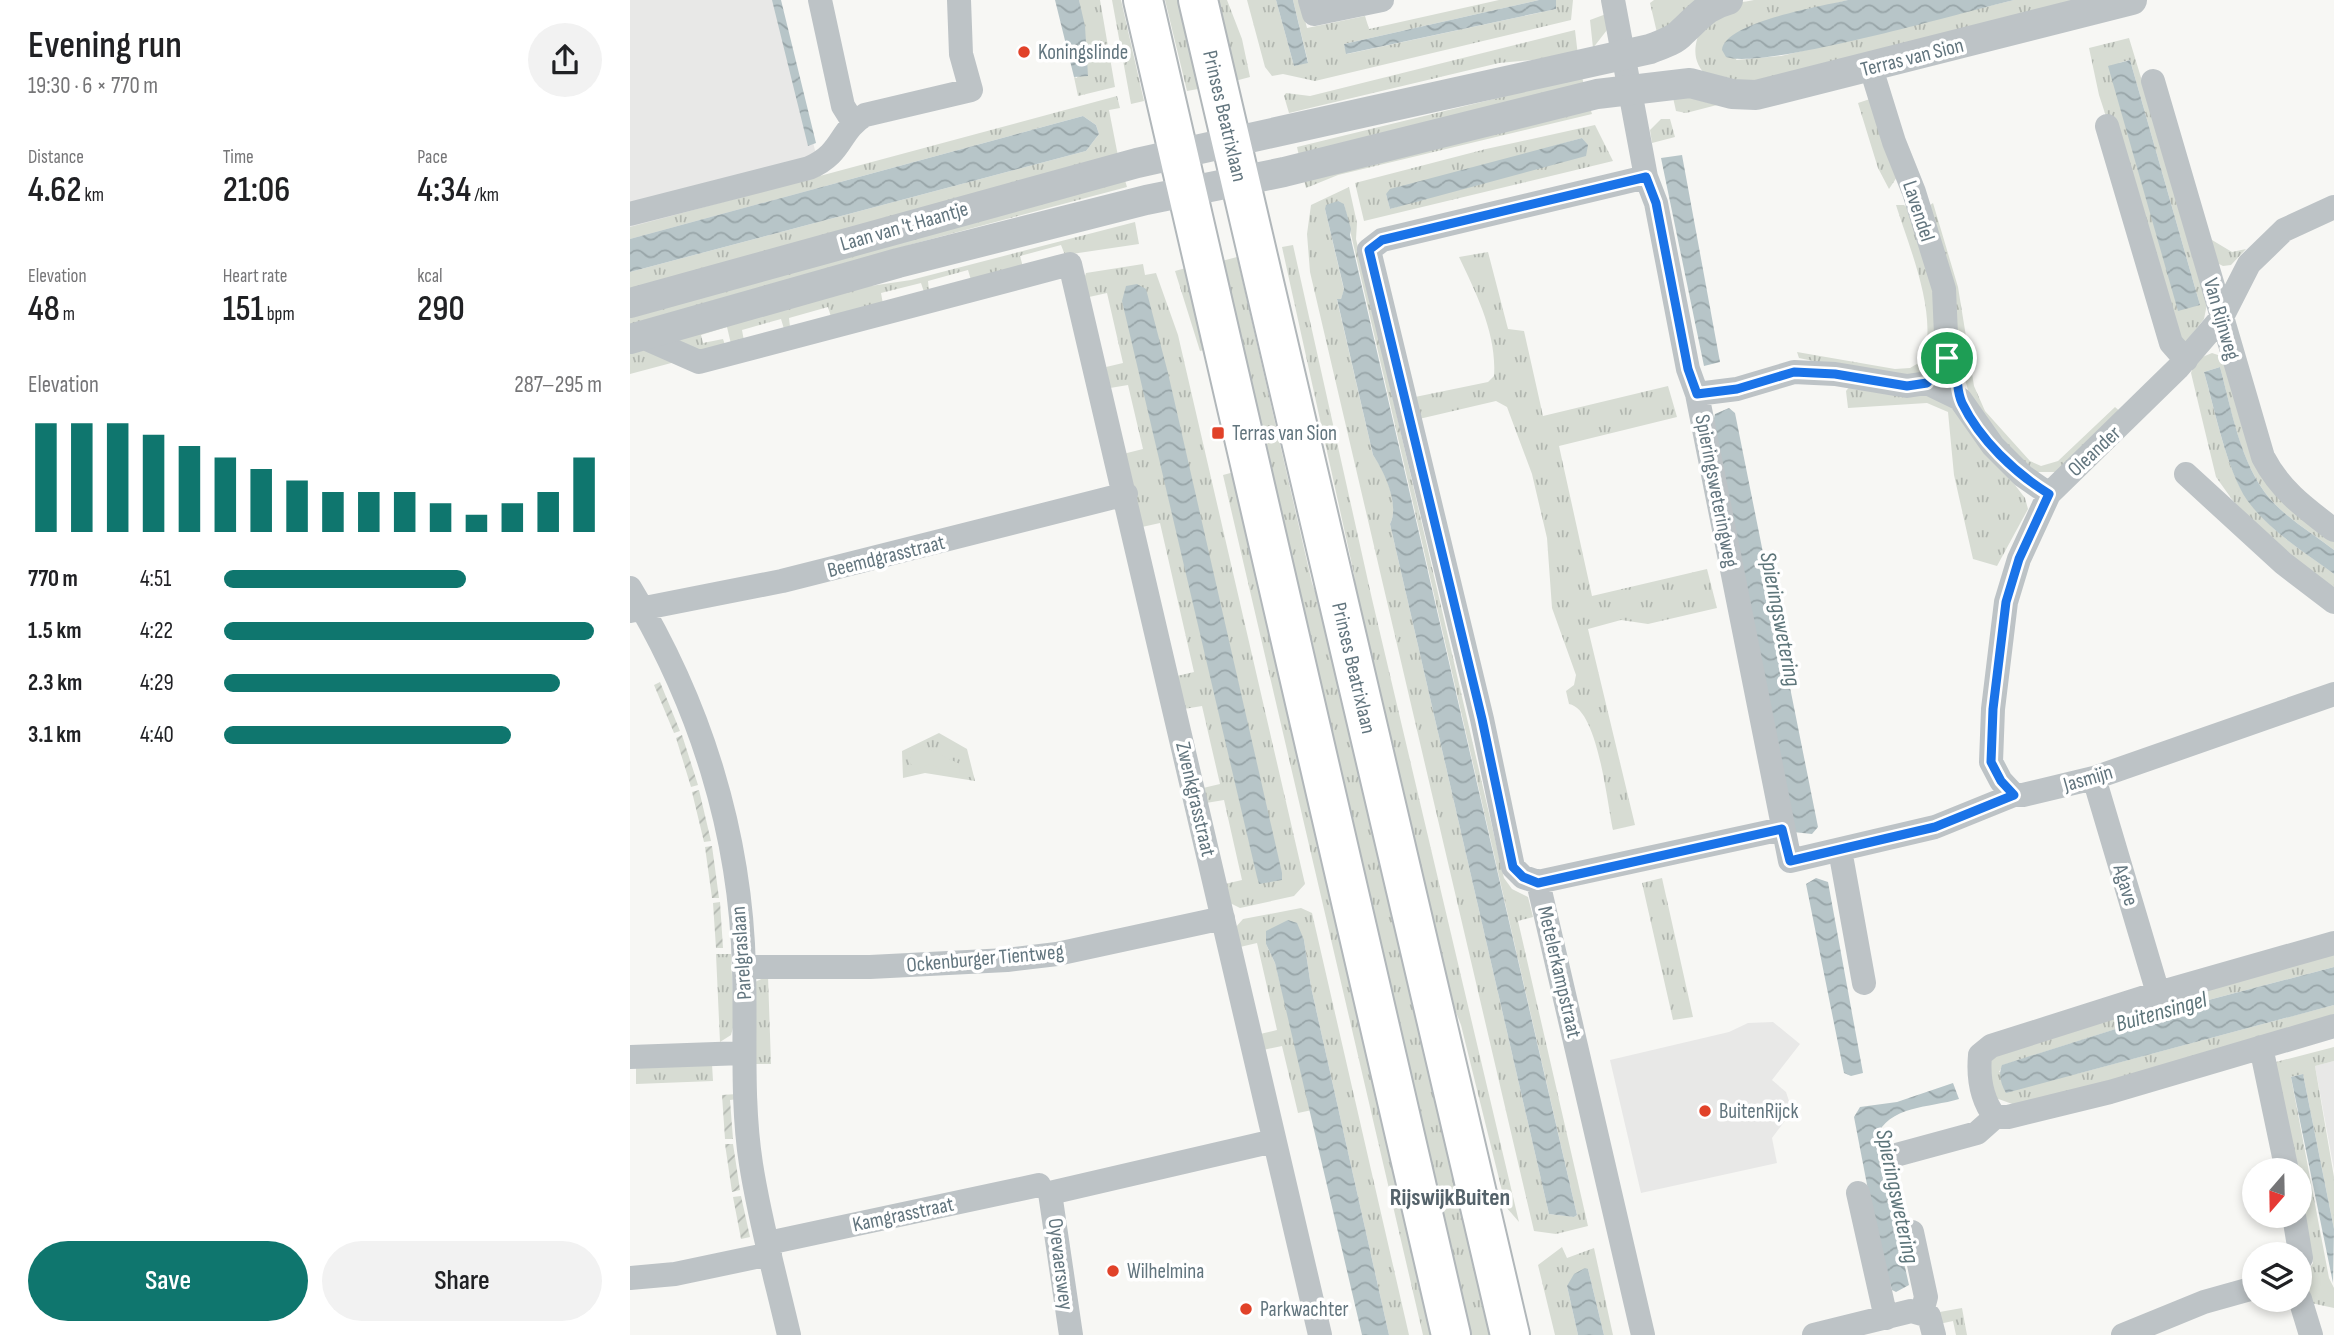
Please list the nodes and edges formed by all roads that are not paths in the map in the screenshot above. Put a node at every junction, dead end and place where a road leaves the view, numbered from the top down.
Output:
1 (820, 0) edge
2 (959, 0) edge
3 (1143, 0) edge
4 (1198, 0) edge
5 (1311, 0) edge
6 (1382, 0) edge
7 (1728, 0) edge
8 (2132, 0) edge
9 (1619, 1) edge
10 (1680, 35) junction
11 (1623, 54) junction
12 (1871, 68) junction
13 (2153, 81) dead end
14 (1690, 83) junction
15 (1630, 89) junction
16 (853, 122) junction
17 (2107, 126) dead end
18 (1230, 141) junction
19 (1180, 154) junction
20 (1646, 177) junction
21 (1240, 180) junction
22 (1188, 191) junction
23 (2334, 208) edge
24 (630, 214) edge
25 (1070, 264) joint
26 (630, 303) edge
27 (2222, 317) junction
28 (635, 337) edge
29 (1947, 358) junction
30 (2186, 360) junction
31 (1927, 383) junction
32 (1697, 394) junction
33 (1961, 401) junction
34 (2186, 474) dead end
35 (1126, 494) junction
36 (2049, 494) junction
37 (2334, 530) edge
38 (630, 588) edge
39 (2334, 602) edge
40 (637, 610) edge
41 (2334, 694) edge
42 (1991, 762) junction
43 (2094, 778) junction
44 (2014, 795) junction
45 (1979, 810) junction
46 (1782, 829) junction
47 (1840, 850) junction
48 (1790, 861) joint
49 (1538, 883) junction
50 (1223, 918) junction
51 (2334, 943) edge
52 (744, 967) junction
53 (1864, 983) dead end
54 (2158, 993) junction
55 (2334, 1026) edge
56 (2261, 1047) junction
57 (744, 1053) junction
58 (630, 1057) edge
59 (1995, 1117) junction
60 (1274, 1141) junction
61 (1896, 1155) dead end
62 (2284, 1158) edge
63 (1045, 1189) junction
64 (1858, 1193) dead end
65 (1912, 1232) dead end
66 (769, 1249) junction
67 (630, 1278) edge
68 (2242, 1291) edge
69 (1922, 1312) junction
70 (2304, 1312) edge
71 (1886, 1318) junction
72 (789, 1335) edge
73 (1071, 1335) edge
74 (1320, 1335) edge
75 (1451, 1335) edge
76 (1510, 1335) edge
77 (1643, 1335) edge
78 (1814, 1335) edge
79 (1934, 1335) edge
80 (2123, 1335) edge
81 (2311, 1335) edge

1 - 16 street
2 - 16 street
3 - 19 main road
4 - 18 main road, Prinses Beatrixlaan
5 - 6 street
7 - 10 street
8 - 12 street, Terras van Sion
9 - 11 street, Spieringsweteringweg
10 - 11 street
10 - 14 street
11 - 15 street, Spieringsweteringweg
11 - 18 street
12 - 14 street, Terras van Sion
12 - 29 street, Lavendel
13 - 27 street, Van Rijnweg
14 - 15 street, Terras van Sion
15 - 20 street, Spieringsweteringweg
15 - 21 street, Terras van Sion
16 - 24 street
17 - 30 street
18 - 19 street, Laan van 't Haantje
18 - 21 main road, Prinses Beatrixlaan
19 - 22 main road
19 - 26 street, Laan van 't Haantje
20 - 32 street, Spieringsweteringweg
20 - 49 street, Metelerkampstraat
21 - 22 street, Laan van 't Haantje
21 - 76 main road, Prinses Beatrixlaan
22 - 28 street, Laan van 't Haantje
22 - 75 main road
23 - 27 street, Oleander
25 - 28 street, Laan van 't Haantje
25 - 35 street, Zwenkgrasstraat
27 - 30 street, Oleander
27 - 37 street, Van Rijnweg
29 - 31 street
29 - 33 street, Lavendel
30 - 36 street, Oleander
31 - 32 street
31 - 33 street, Lavendel
32 - 46 street, Spieringsweteringweg
33 - 36 street, Lavendel
34 - 39 street
35 - 40 street, Beemdgrasstraat
35 - 50 street, Zwenkgrasstraat
36 - 42 street, Oleander
38 - 40 street, Parelgraslaan
40 - 52 street, Parelgraslaan
41 - 43 street, Jasmijn
42 - 44 street
42 - 45 street, Oleander
43 - 44 street, Jasmijn
43 - 54 street, Agave
44 - 45 street, Jasmijn
45 - 47 street, Jasmijn
46 - 48 street, Spieringsweteringweg
46 - 49 street
47 - 48 street, Jasmijn
47 - 53 street
49 - 77 street, Metelerkampstraat
50 - 52 street, Ockenburger Tientweg
50 - 60 street, Zwenkgrasstraat
51 - 54 street
52 - 57 street, Parelgraslaan
54 - 59 street
55 - 56 street
56 - 59 street
56 - 62 street
57 - 58 street
57 - 66 street, Parelgraslaan
59 - 61 street
60 - 63 street, Kamgrasstraat
60 - 74 street, Zwenkgrasstraat
63 - 66 street, Kamgrasstraat
63 - 73 street, Oyevaerswey
64 - 71 street
65 - 69 street
66 - 67 street, Kamgrasstraat
66 - 72 street, Parelgraslaan
68 - 80 street
69 - 71 street
69 - 79 street
70 - 81 street
71 - 78 street

